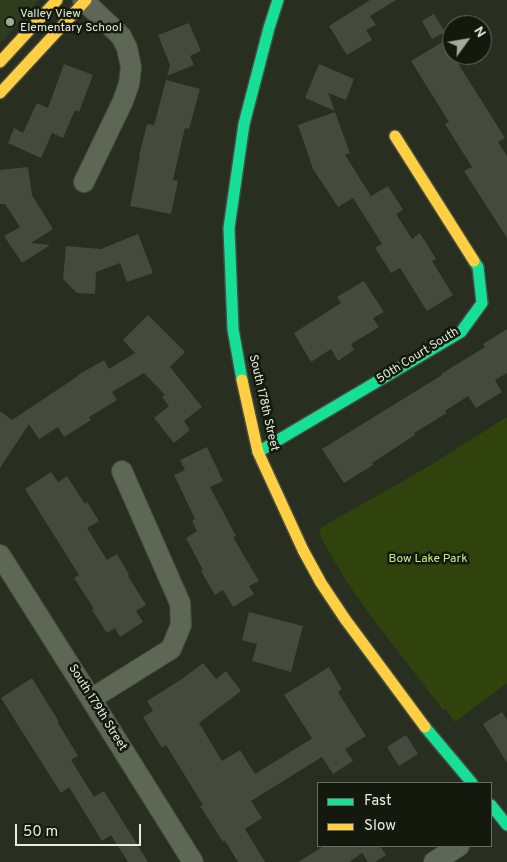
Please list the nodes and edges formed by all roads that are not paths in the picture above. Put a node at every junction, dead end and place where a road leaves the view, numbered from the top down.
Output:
1 (57, 0) edge
2 (278, 0) edge
3 (84, 1) edge
4 (0, 62) edge
5 (0, 92) edge
6 (395, 136) dead end
7 (84, 182) dead end
8 (258, 452) junction
9 (122, 471) dead end
10 (0, 555) edge
11 (92, 699) junction
12 (471, 782) edge
13 (457, 847) edge
14 (192, 862) edge
15 (434, 862) edge

1 - 4 street
2 - 8 street, South 178th Street
3 - 5 street
3 - 7 street
6 - 8 street, 50th Court South
8 - 12 street, South 178th Street
9 - 11 street
10 - 11 street, South 179th Street
11 - 14 street, South 179th Street
13 - 15 street

